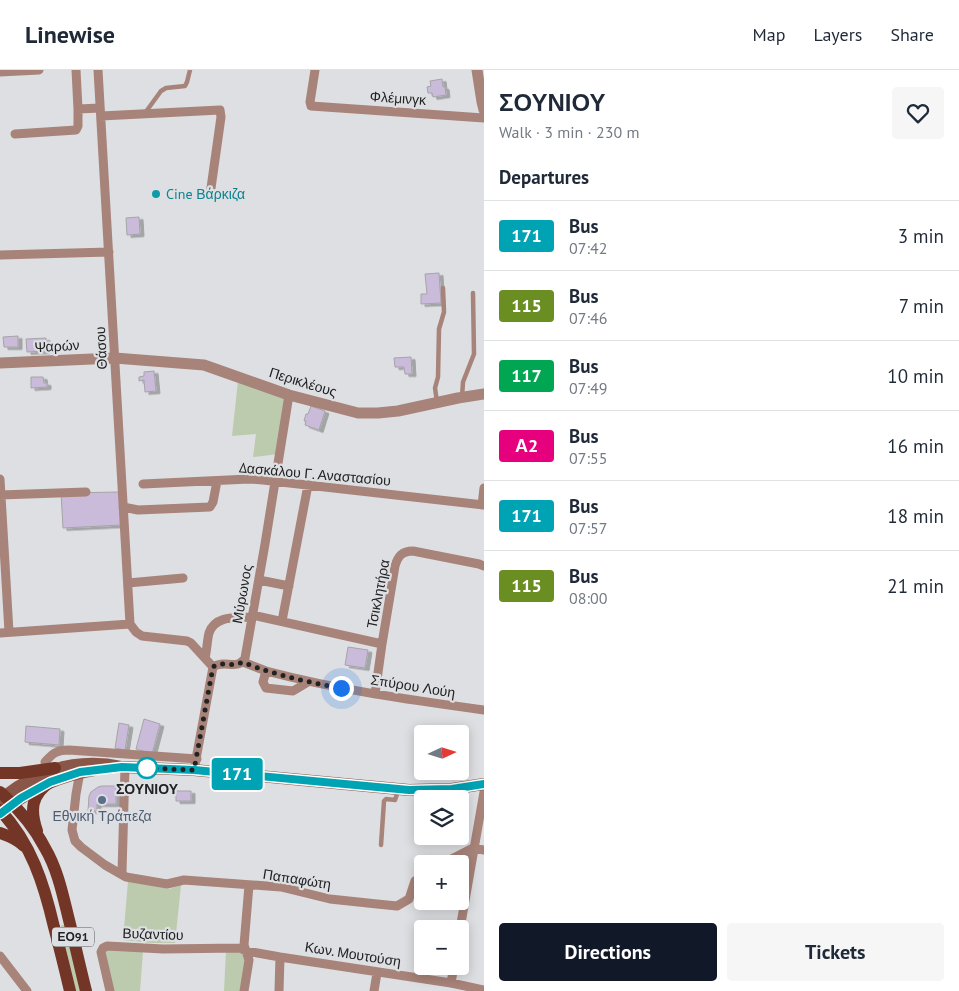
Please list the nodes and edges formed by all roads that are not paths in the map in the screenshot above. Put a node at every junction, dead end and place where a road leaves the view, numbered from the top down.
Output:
1 (39, 70) edge
2 (76, 70) edge
3 (98, 70) edge
4 (190, 70) edge
5 (315, 70) edge
6 (477, 70) edge
7 (0, 72) edge
8 (78, 109) junction
9 (484, 110) edge
10 (101, 112) junction
11 (144, 114) junction
12 (484, 118) edge
13 (15, 134) dead end
14 (211, 188) dead end
15 (109, 252) junction
16 (0, 255) edge
17 (443, 288) dead end
18 (472, 293) dead end
19 (115, 358) junction
20 (0, 363) edge
21 (288, 394) junction
22 (484, 394) edge
23 (462, 397) junction
24 (437, 402) junction
25 (0, 479) edge
26 (217, 481) junction
27 (275, 481) junction
28 (143, 484) dead end
29 (308, 485) junction
30 (484, 488) edge
31 (86, 492) dead end
32 (0, 495) edge
33 (483, 505) edge
34 (124, 506) junction
35 (484, 566) edge
36 (183, 578) dead end
37 (259, 580) junction
38 (128, 583) junction
39 (289, 586) junction
40 (252, 616) junction
41 (282, 621) junction
42 (130, 624) junction
43 (4, 632) edge
44 (382, 644) junction
45 (205, 658) junction
46 (242, 662) junction
47 (213, 667) junction
48 (266, 671) junction
49 (308, 682) junction
50 (375, 694) junction
51 (484, 710) edge
52 (195, 764) junction
53 (50, 765) junction
54 (124, 767) junction
55 (80, 772) junction
56 (0, 773) edge
57 (50, 782) junction
58 (484, 784) edge
59 (398, 789) junction
60 (484, 792) edge
61 (3, 804) edge
62 (0, 833) edge
63 (381, 844) dead end
64 (473, 848) junction
65 (46, 849) junction
66 (484, 850) edge
67 (32, 855) junction
68 (459, 855) edge
69 (123, 875) junction
70 (414, 884) edge
71 (249, 886) junction
72 (461, 920) edge
73 (246, 951) junction
74 (0, 956) edge
75 (280, 957) junction
76 (377, 973) junction
77 (452, 975) edge
78 (451, 983) junction
79 (439, 986) edge
80 (484, 990) edge
81 (27, 991) edge
82 (70, 991) edge
83 (86, 991) edge
84 (110, 991) edge
85 (244, 991) edge
86 (279, 991) edge
87 (374, 991) edge

1 - 7 street
2 - 8 street
3 - 10 street, Θάσου
4 - 11 lane
5 - 12 street, Φλέμινγκ
6 - 9 street
8 - 10 street
8 - 13 street
10 - 11 street
10 - 15 street, Θάσου
11 - 14 street
15 - 16 street
15 - 19 street, Θάσου
17 - 24 lane
18 - 23 lane
19 - 20 street, Ψαρών
19 - 21 street, Περικλέους
19 - 34 street, Θάσου
21 - 24 street, Περικλέους
21 - 27 street, Μύρωνος
22 - 23 street, Περικλέους
23 - 24 street, Περικλέους
25 - 32 street
26 - 27 street, Δασκάλου Γ. Αναστασίου
26 - 28 street, Δασκάλου Γ. Αναστασίου
26 - 34 street
27 - 29 street, Δασκάλου Γ. Αναστασίου
27 - 37 street, Μύρωνος
29 - 33 street, Δασκάλου Γ. Αναστασίου
29 - 39 street
30 - 33 street
31 - 32 street
32 - 43 street
34 - 38 street, Θάσου
35 - 44 street, Τσικλητήρα
36 - 38 street
37 - 39 street
37 - 40 street, Μύρωνος
38 - 42 street, Θάσου
39 - 41 street
40 - 41 street
40 - 45 street
40 - 46 street, Μύρωνος
41 - 44 street
42 - 43 street
42 - 45 street
44 - 50 street, Τσικλητήρα
45 - 47 street
46 - 47 street
46 - 48 street, Σπύρου Λούη
47 - 52 street
48 - 49 street, Σπύρου Λούη
48 - 49 street
49 - 50 street, Σπύρου Λούη
50 - 51 street, Σπύρου Λούη
52 - 53 street
52 - 54 main road
52 - 59 main road
53 - 54 main road
53 - 56 main road
53 - 61 main road
54 - 55 main road
54 - 69 street
55 - 57 main road
55 - 69 street, Παπαφώτη
57 - 61 main road
57 - 65 main road
58 - 59 main road
59 - 63 lane
60 - 64 street
61 - 65 main road, ΕΟ91
61 - 67 main road, ΕΟ91
62 - 67 main road
64 - 66 street
64 - 68 street
64 - 72 street
65 - 83 main road, ΕΟ91
67 - 82 main road, ΕΟ91
69 - 71 street, Παπαφώτη
70 - 71 street, Παπαφώτη
71 - 73 street
73 - 75 street, Κων. Μουτούση
73 - 84 street, Βυζαντίου
73 - 85 street
74 - 81 street
75 - 76 street, Κων. Μουτούση
75 - 86 street
76 - 79 street, Κων. Μουτούση
76 - 87 street
77 - 78 street
78 - 79 street, Κων. Μουτούση
78 - 80 street, Κων. Μουτούση

